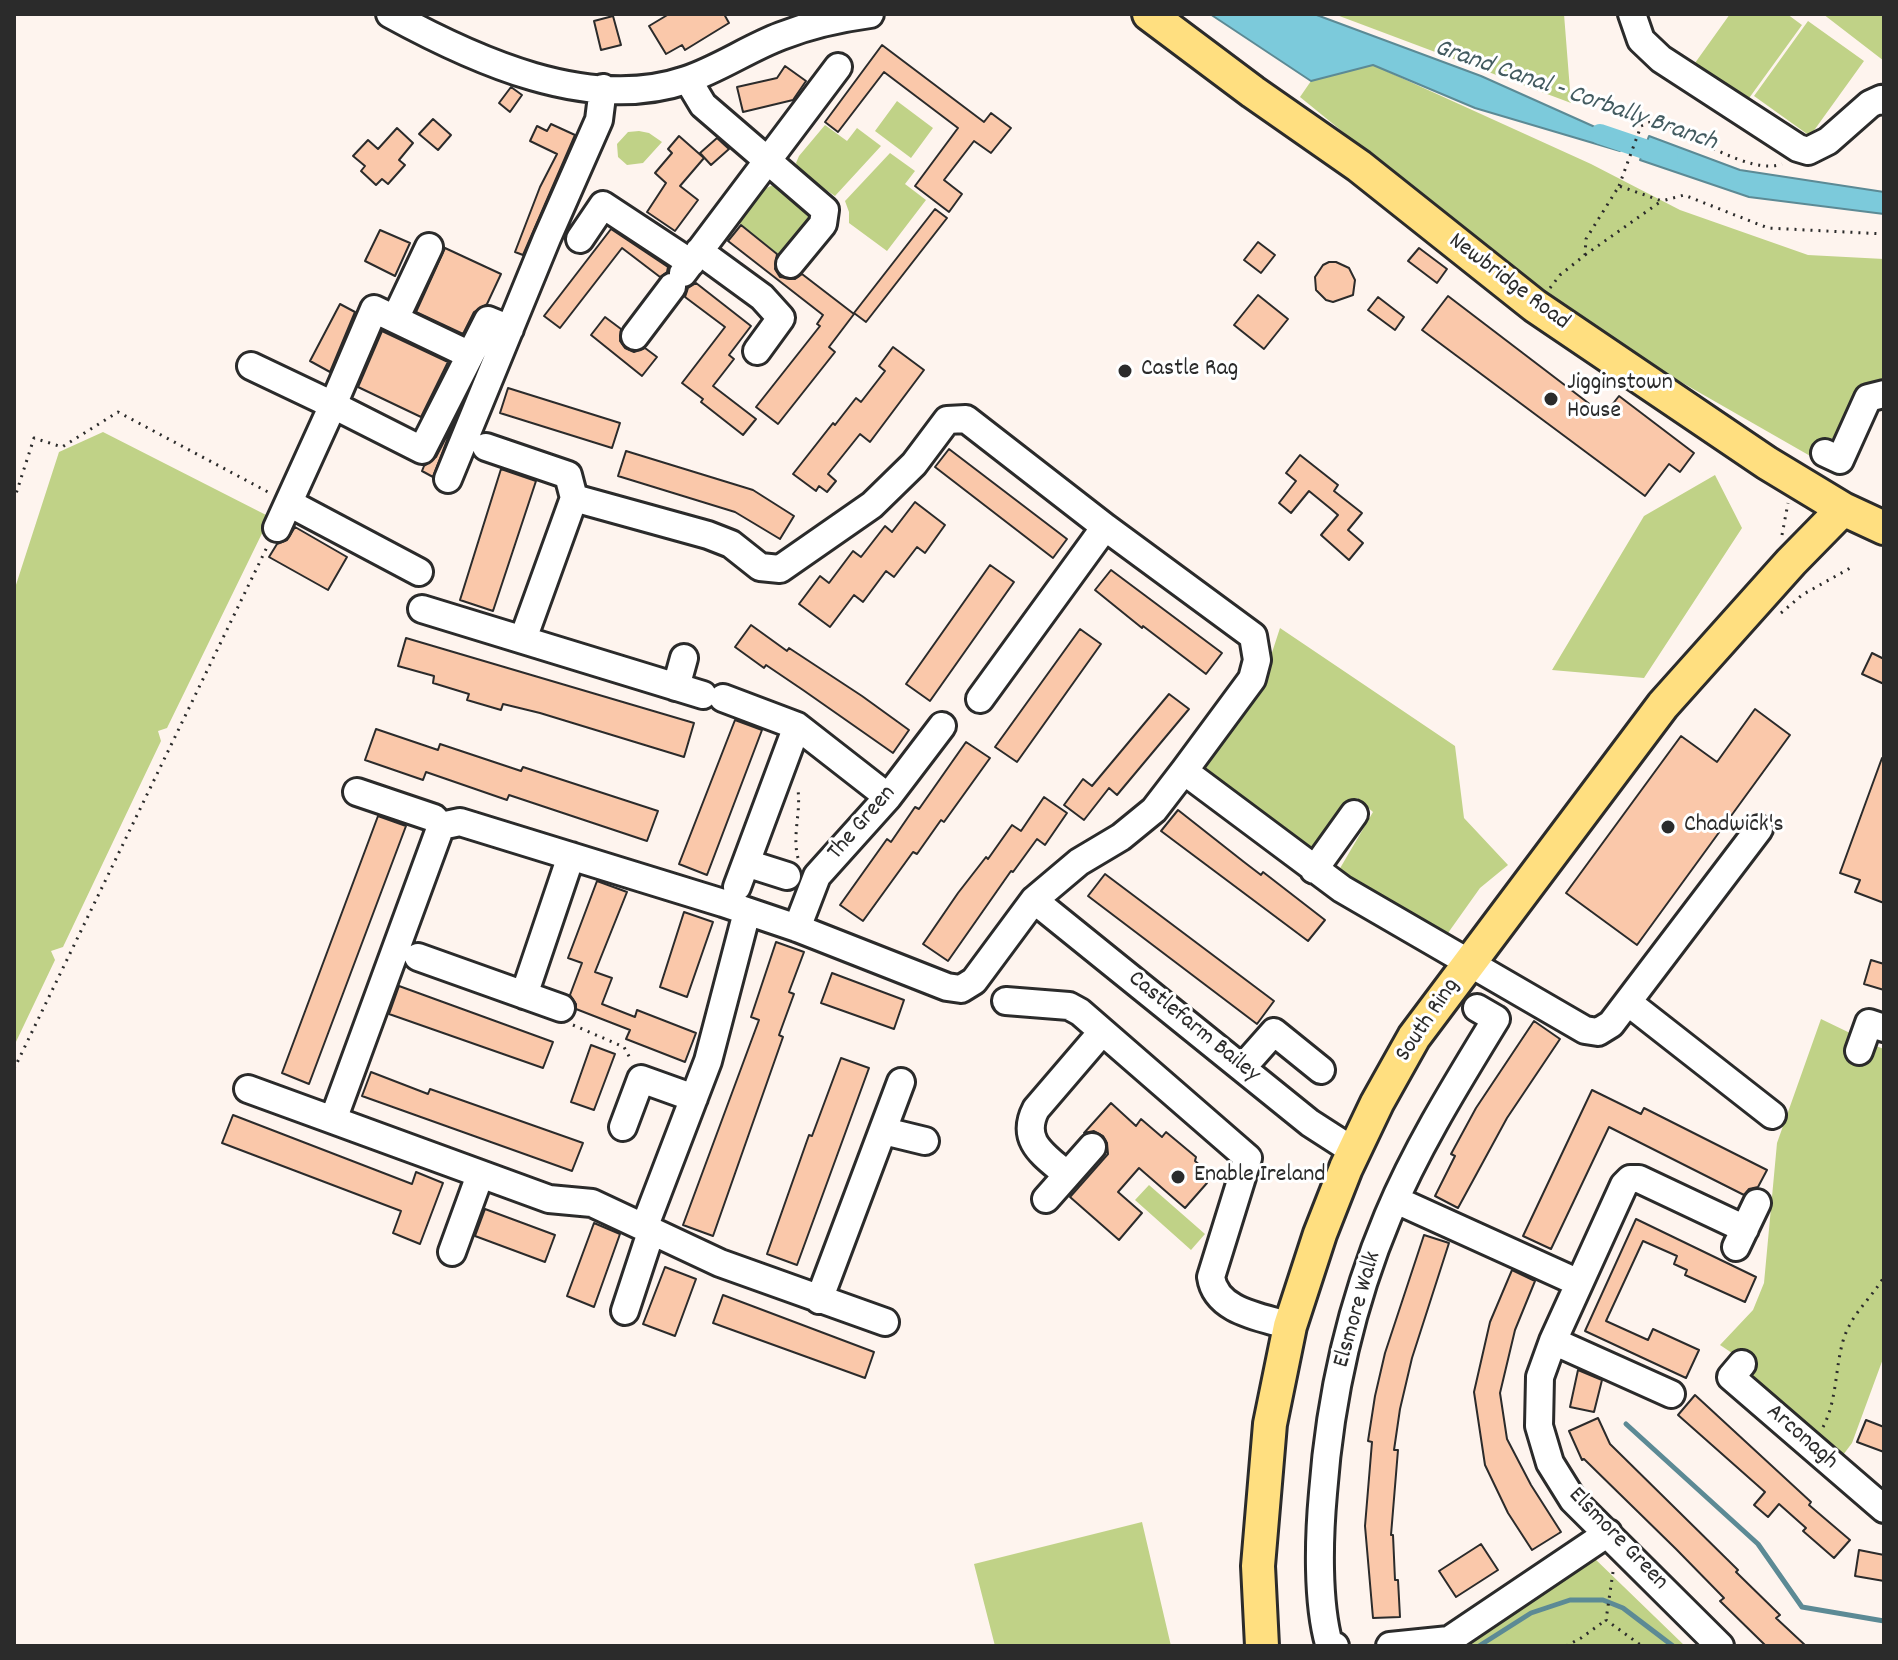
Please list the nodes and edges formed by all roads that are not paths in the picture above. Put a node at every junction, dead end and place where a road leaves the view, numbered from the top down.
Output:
1 (390, 14) edge
2 (870, 14) edge
3 (1149, 14) edge
4 (1632, 14) edge
5 (838, 67) dead end
6 (688, 80) junction
7 (603, 88) junction
8 (1884, 101) edge
9 (767, 162) junction
10 (580, 239) dead end
11 (429, 247) dead end
12 (686, 268) junction
13 (776, 280) junction
14 (395, 319) junction
15 (510, 329) junction
16 (635, 336) dead end
17 (757, 351) dead end
18 (470, 355) junction
19 (251, 366) dead end
20 (1884, 394) edge
21 (333, 405) junction
22 (486, 447) dead end
23 (1825, 453) dead end
24 (448, 479) dead end
25 (574, 498) junction
26 (289, 503) junction
27 (1843, 509) junction
28 (1105, 527) junction
29 (277, 528) road end
30 (1884, 528) edge
31 (419, 572) dead end
32 (422, 609) dead end
33 (523, 639) junction
34 (684, 658) dead end
35 (676, 687) junction
36 (980, 699) dead end
37 (797, 726) junction
38 (942, 726) dead end
39 (1184, 771) junction
40 (357, 792) dead end
41 (888, 797) junction
42 (1354, 814) dead end
43 (441, 826) junction
44 (1759, 829) dead end
45 (571, 856) junction
46 (793, 868) road end
47 (1314, 870) junction
48 (743, 887) junction
49 (1034, 900) junction
50 (797, 928) junction
51 (418, 957) dead end
52 (1468, 963) junction
53 (524, 995) junction
54 (1006, 1001) dead end
55 (1629, 1003) junction
56 (561, 1008) road end
57 (1477, 1008) dead end
58 (1884, 1028) edge
59 (1102, 1032) junction
60 (1859, 1051) dead end
61 (1243, 1067) junction
62 (1321, 1070) dead end
63 (901, 1082) dead end
64 (248, 1089) dead end
65 (694, 1098) junction
66 (1772, 1115) dead end
67 (333, 1120) junction
68 (623, 1127) dead end
69 (884, 1131) junction
70 (925, 1141) dead end
71 (1092, 1147) dead end
72 (1355, 1152) junction
73 (480, 1175) junction
74 (1067, 1175) junction
75 (1046, 1199) dead end
76 (1396, 1200) junction
77 (1757, 1203) dead end
78 (648, 1230) junction
79 (452, 1252) dead end
80 (1579, 1283) junction
81 (819, 1300) junction
82 (625, 1311) dead end
83 (885, 1322) dead end
84 (1290, 1326) junction
85 (1553, 1341) junction
86 (1742, 1364) dead end
87 (1671, 1394) dead end
88 (1884, 1509) edge
89 (1608, 1533) junction
90 (1262, 1646) edge
91 (1335, 1646) edge
92 (1390, 1646) edge
93 (1720, 1646) edge

1 - 7 street
2 - 6 street
3 - 27 main road, Newbridge Road
4 - 8 street
5 - 9 street
6 - 7 street
6 - 9 street
7 - 15 street
9 - 12 street
9 - 13 street
10 - 12 street
11 - 14 street
12 - 13 street
12 - 16 street
13 - 17 street
14 - 18 street
14 - 21 street
15 - 18 street
15 - 24 street
18 - 21 street
19 - 21 street
20 - 23 street
21 - 26 street
22 - 25 street
25 - 28 street
25 - 33 street
26 - 29 street
26 - 31 street
27 - 30 main road, Newbridge Road
27 - 52 main road, South Ring
28 - 36 street
28 - 39 street
32 - 33 street
33 - 35 street
34 - 35 street
35 - 37 street
37 - 41 street
37 - 48 street
38 - 41 street, The Green
39 - 47 street
39 - 49 street
40 - 43 street
41 - 50 street, The Green
42 - 47 street
43 - 45 street
43 - 67 street
44 - 55 street
45 - 48 street
45 - 53 street
46 - 48 street
47 - 52 street
48 - 50 street
48 - 65 street
49 - 50 street
49 - 61 street, Castlefarm Bailey
51 - 53 street
52 - 55 street
52 - 72 main road, South Ring
53 - 56 street
54 - 59 street
55 - 66 street
57 - 76 street, Elsmore Walk
58 - 60 street
59 - 74 street
59 - 84 street
61 - 62 street
61 - 72 street, Castlefarm Bailey
63 - 69 street
64 - 67 street
65 - 68 street
65 - 78 street
67 - 73 street
69 - 70 street
69 - 81 street
71 - 74 street
72 - 84 main road, South Ring
73 - 78 street
73 - 79 street
74 - 75 street
76 - 80 street
76 - 91 street, Elsmore Walk
77 - 80 street, Elsmore Green
78 - 81 street
78 - 82 street
80 - 85 street, Elsmore Green
81 - 83 street
84 - 90 main road, South Ring
85 - 87 street
85 - 89 street, Elsmore Green
86 - 88 street, Arconagh
89 - 92 street
89 - 93 street, Elsmore Green

